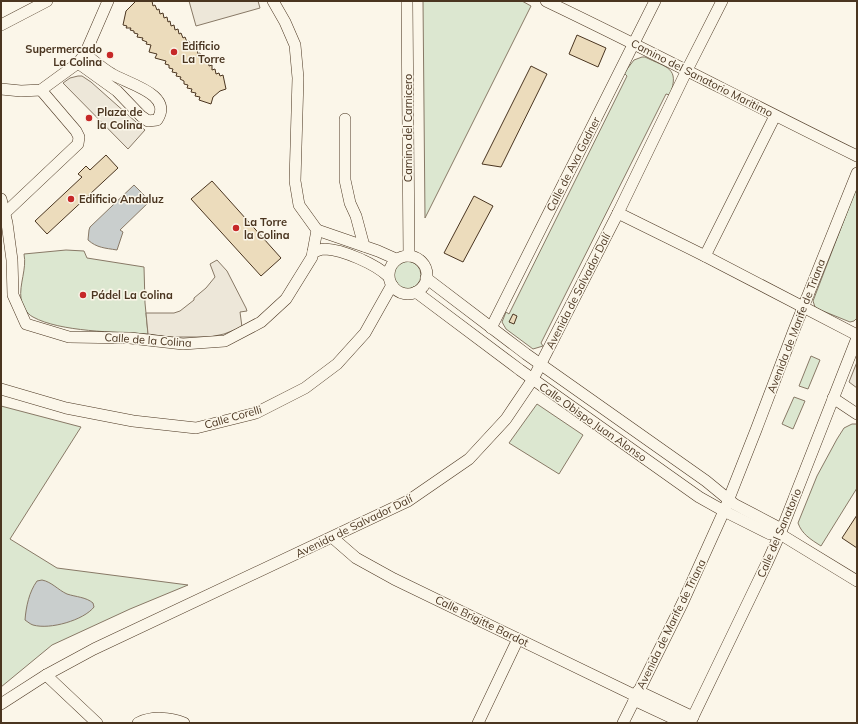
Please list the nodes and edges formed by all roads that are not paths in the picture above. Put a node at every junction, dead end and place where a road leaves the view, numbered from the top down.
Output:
1 (48, 1) edge
2 (108, 1) edge
3 (273, 1) edge
4 (407, 1) edge
5 (546, 1) edge
6 (655, 1) edge
7 (722, 1) edge
8 (1, 25) edge
9 (634, 43) junction
10 (85, 54) junction
11 (78, 63) junction
12 (687, 70) junction
13 (1, 89) edge
14 (41, 90) junction
15 (775, 116) junction
16 (346, 119) dead end
17 (857, 156) edge
18 (857, 173) edge
19 (1, 199) edge
20 (5, 213) junction
21 (618, 213) junction
22 (317, 230) junction
23 (364, 246) junction
24 (313, 252) junction
25 (409, 256) junction
26 (705, 256) junction
27 (396, 259) junction
28 (426, 278) junction
29 (390, 281) junction
30 (416, 292) junction
31 (803, 307) junction
32 (491, 328) junction
33 (857, 336) edge
34 (540, 364) junction
35 (533, 379) junction
36 (1, 389) edge
37 (833, 398) junction
38 (857, 414) edge
39 (736, 480) junction
40 (706, 481) junction
41 (728, 500) junction
42 (724, 511) junction
43 (780, 534) junction
44 (333, 538) junction
45 (857, 582) edge
46 (518, 639) junction
47 (46, 675) junction
48 (636, 696) junction
49 (1, 704) edge
50 (692, 720) edge
51 (97, 723) edge
52 (138, 723) edge
53 (184, 723) edge
54 (478, 723) edge
55 (623, 723) edge
56 (683, 723) edge

1 - 8 street
2 - 10 street
3 - 22 street
4 - 25 street, Camino del Carnicero
5 - 9 street, Camino del Sanatorio Maritimo
6 - 9 street, Calle de Ava Gadner
7 - 12 street, Avenida de Salvador Dalí
9 - 12 street, Camino del Sanatorio Maritimo
9 - 32 street, Calle de Ava Gadner
10 - 11 street
10 - 11 street
11 - 14 street
12 - 15 street, Camino del Sanatorio Maritimo
12 - 21 street, Avenida de Salvador Dalí
13 - 14 street
14 - 20 street
15 - 17 street, Camino del Sanatorio Maritimo
15 - 26 street
16 - 23 street
18 - 31 street, Avenida de Marife de Triana
19 - 20 street, Calle de la Colina
20 - 24 street, Calle de la Colina
21 - 26 street
21 - 34 street, Avenida de Salvador Dalí
22 - 23 street
22 - 24 street, Calle de la Colina
23 - 27 street
24 - 29 street
25 - 27 street
25 - 28 street
26 - 31 street
27 - 29 street
28 - 30 street
28 - 32 street, Calle Obispo Juan Alonso
29 - 30 street
29 - 36 street, Calle Corelli
30 - 35 street, Calle Obispo Juan Alonso
31 - 33 street
31 - 39 street, Avenida de Marife de Triana
32 - 34 street, Calle Obispo Juan Alonso
33 - 37 street, Calle del Sanatorio
34 - 35 street, Avenida de Salvador Dalí
34 - 40 street, Calle Obispo Juan Alonso
35 - 42 street, Calle Obispo Juan Alonso
35 - 44 street, Avenida de Salvador Dalí
37 - 38 street
37 - 43 street, Calle del Sanatorio
39 - 40 street
39 - 41 street, Avenida de Marife de Triana
40 - 41 street, Calle Obispo Juan Alonso
41 - 42 street, Avenida de Marife de Triana
41 - 43 street, Calle Obispo Juan Alonso
42 - 43 street, Calle Obispo Juan Alonso
42 - 48 street, Avenida de Marife de Triana
43 - 45 street, Calle Obispo Juan Alonso
43 - 50 street, Calle del Sanatorio
44 - 46 street, Calle Brigitte Bardot
44 - 47 street, Avenida de Salvador Dalí
46 - 48 street, Calle Brigitte Bardot
46 - 54 street
47 - 49 street, Avenida de Salvador Dalí
47 - 51 street
48 - 50 street, Calle Brigitte Bardot
48 - 55 street, Avenida de Marife de Triana
48 - 56 street, Calle Brigitte Bardot
52 - 53 street

